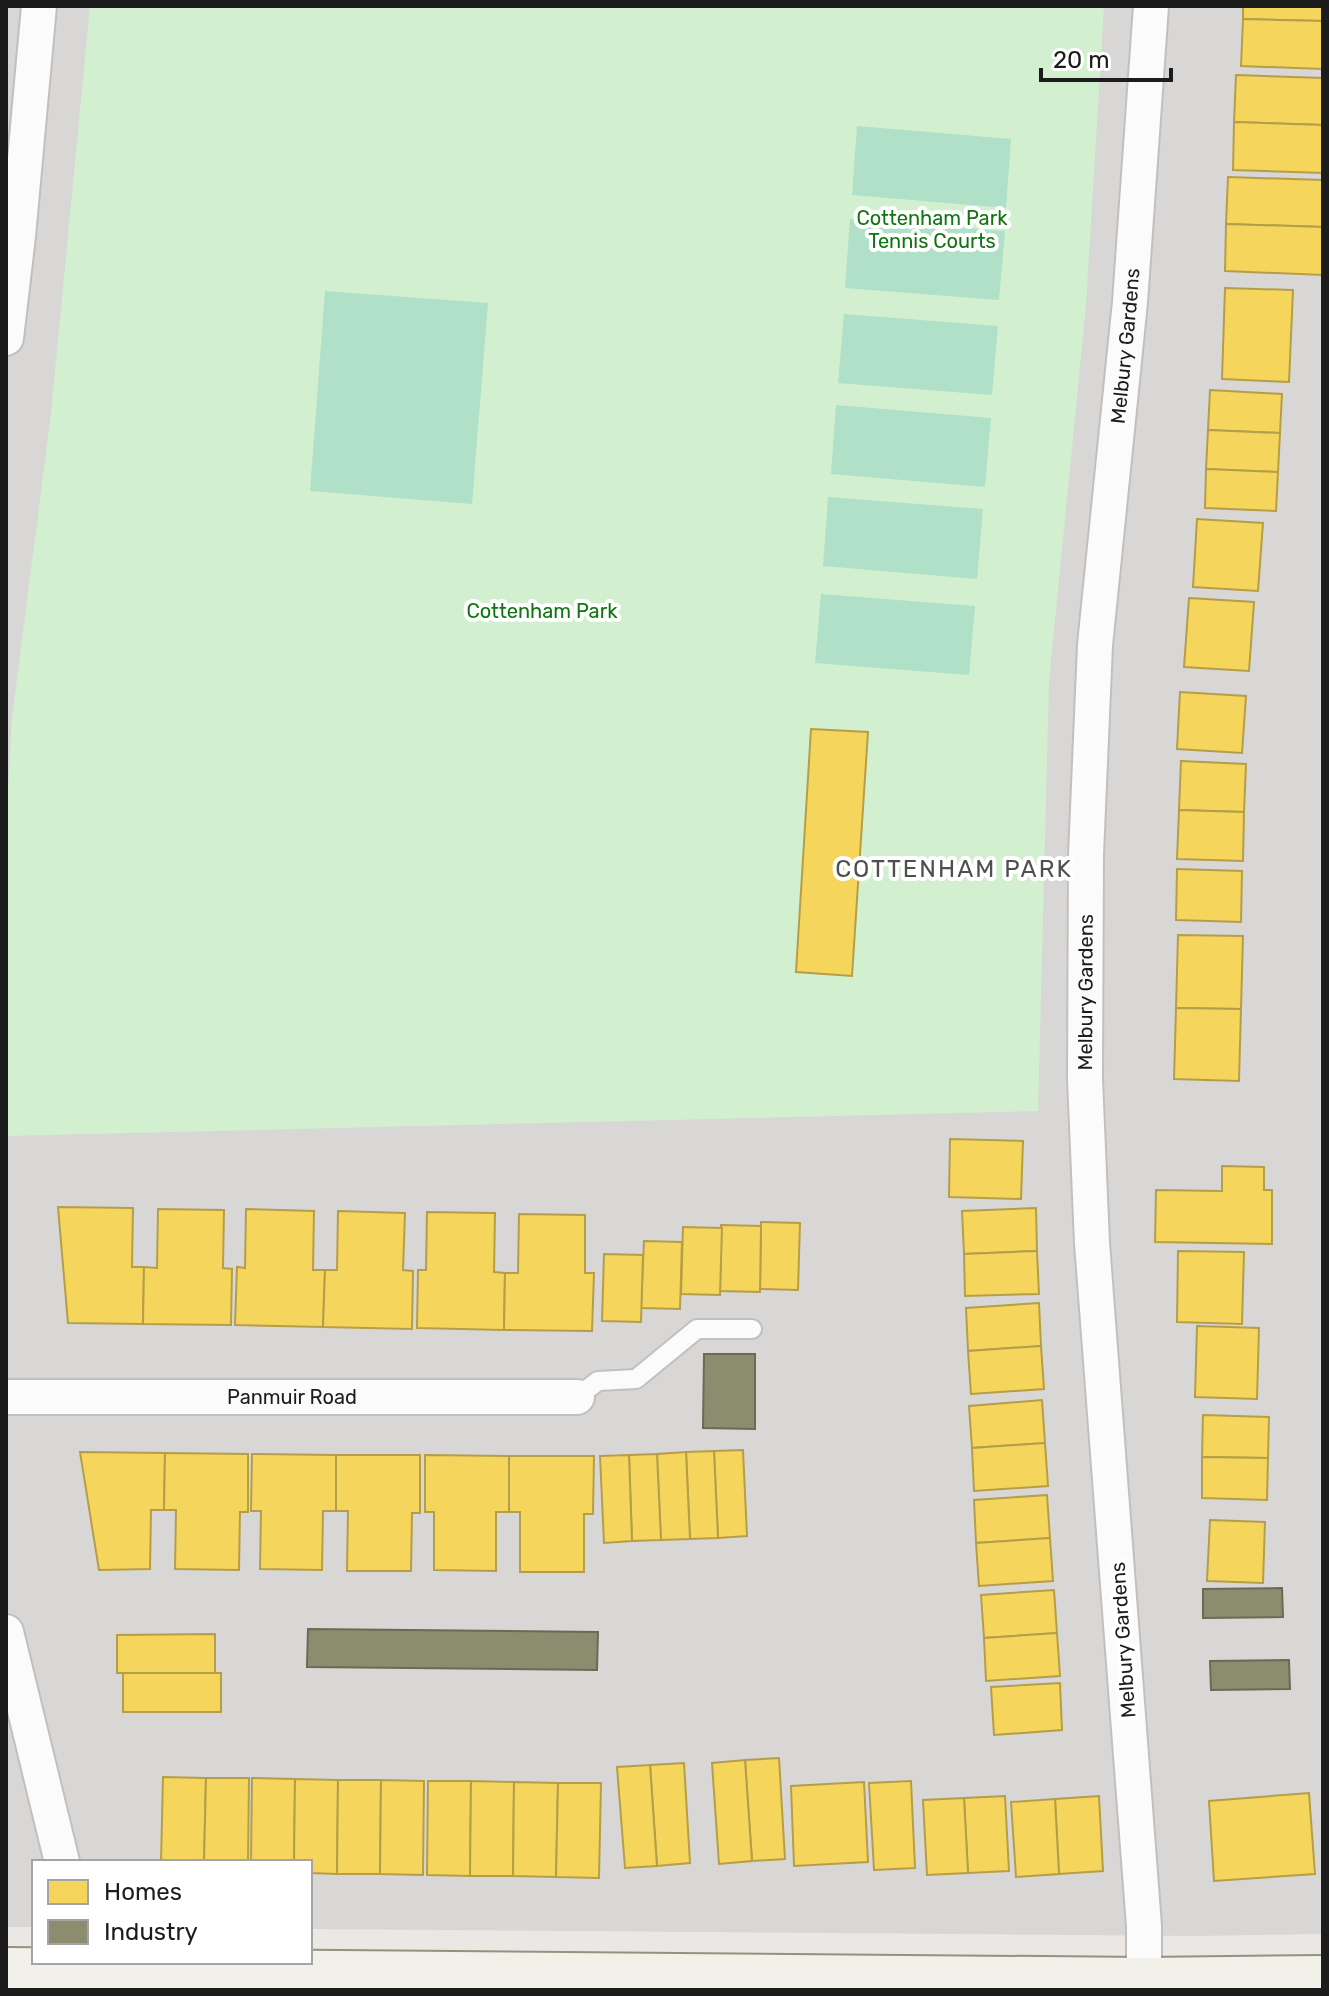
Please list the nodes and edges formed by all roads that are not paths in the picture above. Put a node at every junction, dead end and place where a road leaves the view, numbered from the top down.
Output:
1 (39, 6) edge
2 (1151, 6) edge
3 (6, 338) edge
4 (752, 1329) dead end
5 (6, 1397) edge
6 (577, 1397) joint
7 (6, 1632) edge
8 (62, 1860) edge
9 (6, 1970) edge
10 (91, 1974) edge
11 (1323, 1978) edge
12 (1144, 1980) junction

1 - 3 street
2 - 12 street, Melbury Gardens
4 - 6 lane
5 - 6 street, Panmuir Road
7 - 8 street
9 - 10 main road
10 - 12 main road
11 - 12 main road

